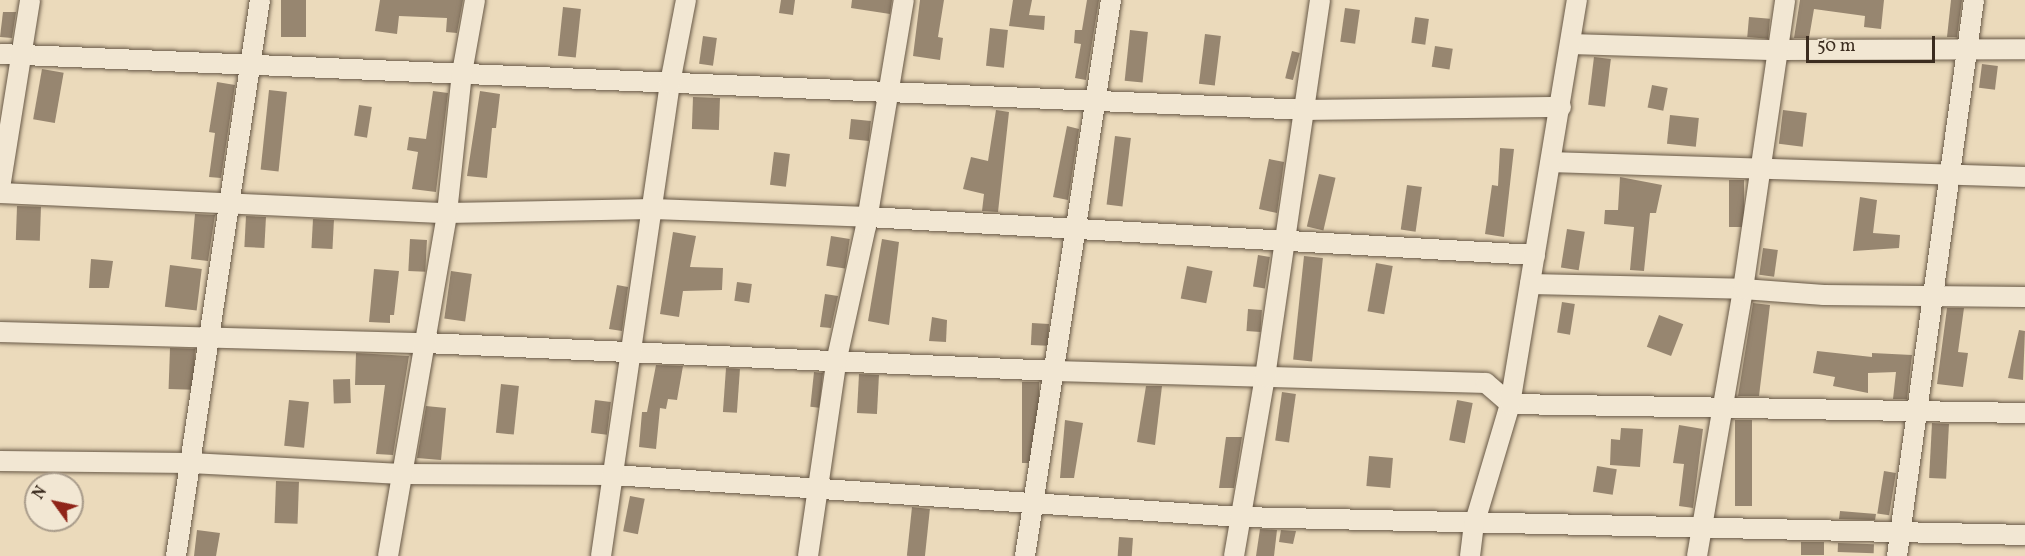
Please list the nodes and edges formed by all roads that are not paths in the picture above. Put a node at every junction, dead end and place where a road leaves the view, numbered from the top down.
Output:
1 (30, 0) edge
2 (260, 0) edge
3 (475, 0) edge
4 (686, 0) edge
5 (904, 0) edge
6 (1111, 0) edge
7 (1320, 0) edge
8 (1577, 0) edge
9 (1785, 0) edge
10 (1974, 0) edge
11 (1570, 44) junction
12 (2025, 49) edge
13 (1778, 50) junction
14 (1968, 50) junction
15 (0, 54) edge
16 (20, 55) junction
17 (249, 62) junction
18 (462, 73) junction
19 (670, 83) junction
20 (888, 92) junction
21 (1098, 101) junction
22 (1561, 107) junction
23 (1303, 109) junction
24 (1551, 162) junction
25 (1761, 167) junction
26 (1950, 173) junction
27 (2025, 177) edge
28 (0, 188) edge
29 (0, 193) edge
30 (228, 203) junction
31 (653, 209) junction
32 (447, 213) junction
33 (868, 217) junction
34 (1078, 229) junction
35 (1285, 239) junction
36 (1535, 255) junction
37 (1530, 284) junction
38 (1743, 289) junction
39 (2025, 297) edge
40 (1933, 298) junction
41 (0, 333) edge
42 (209, 336) junction
43 (425, 343) junction
44 (632, 350) junction
45 (837, 358) junction
46 (1056, 371) junction
47 (1265, 377) junction
48 (1510, 404) junction
49 (1722, 408) junction
50 (1917, 410) junction
51 (2025, 413) edge
52 (0, 461) edge
53 (190, 463) junction
54 (402, 474) junction
55 (613, 475) junction
56 (820, 488) junction
57 (1032, 502) junction
58 (1240, 517) junction
59 (1474, 525) junction
60 (1702, 527) junction
61 (1899, 533) junction
62 (2025, 535) edge
63 (176, 556) edge
64 (388, 556) edge
65 (600, 556) edge
66 (808, 556) edge
67 (1025, 556) edge
68 (1234, 556) edge
69 (1470, 556) edge
70 (1697, 556) edge
71 (1897, 556) edge

1 - 16 street
2 - 17 street
3 - 18 street
4 - 19 street
5 - 20 street
6 - 21 street
7 - 23 street
8 - 11 street
9 - 13 street
10 - 14 street
11 - 13 street
11 - 22 street
12 - 14 street
13 - 14 street
13 - 25 street
14 - 26 street
15 - 16 street
16 - 17 street
16 - 28 street
17 - 18 street
17 - 30 street
18 - 19 street
18 - 32 street
19 - 20 street
19 - 31 street
20 - 21 street
20 - 33 street
21 - 23 street
21 - 34 street
22 - 23 street
22 - 24 street
23 - 35 street
24 - 25 street
24 - 36 street
25 - 26 street
25 - 38 street
26 - 27 street
26 - 40 street
29 - 30 street
30 - 32 street
30 - 42 street
31 - 32 street
31 - 33 street
31 - 44 street
32 - 43 street
33 - 34 street
33 - 45 street
34 - 35 street
34 - 46 street
35 - 36 street
35 - 47 street
36 - 37 street
37 - 38 street
37 - 48 street
38 - 40 street
38 - 49 street
39 - 40 street
40 - 50 street
41 - 42 street
42 - 43 street
42 - 53 street
43 - 44 street
43 - 54 street
44 - 45 street
44 - 55 street
45 - 46 street
45 - 56 street
46 - 47 street
46 - 57 street
47 - 48 street
47 - 58 street
48 - 49 street
48 - 59 street
49 - 50 street
49 - 60 street
50 - 51 street
50 - 61 street
52 - 53 street
53 - 54 street
53 - 63 street
54 - 55 street
54 - 64 street
55 - 56 street
55 - 65 street
56 - 57 street
56 - 66 street
57 - 58 street
57 - 67 street
58 - 59 street
58 - 68 street
59 - 60 street
59 - 69 street
60 - 61 street
60 - 70 street
61 - 62 street
61 - 71 street

